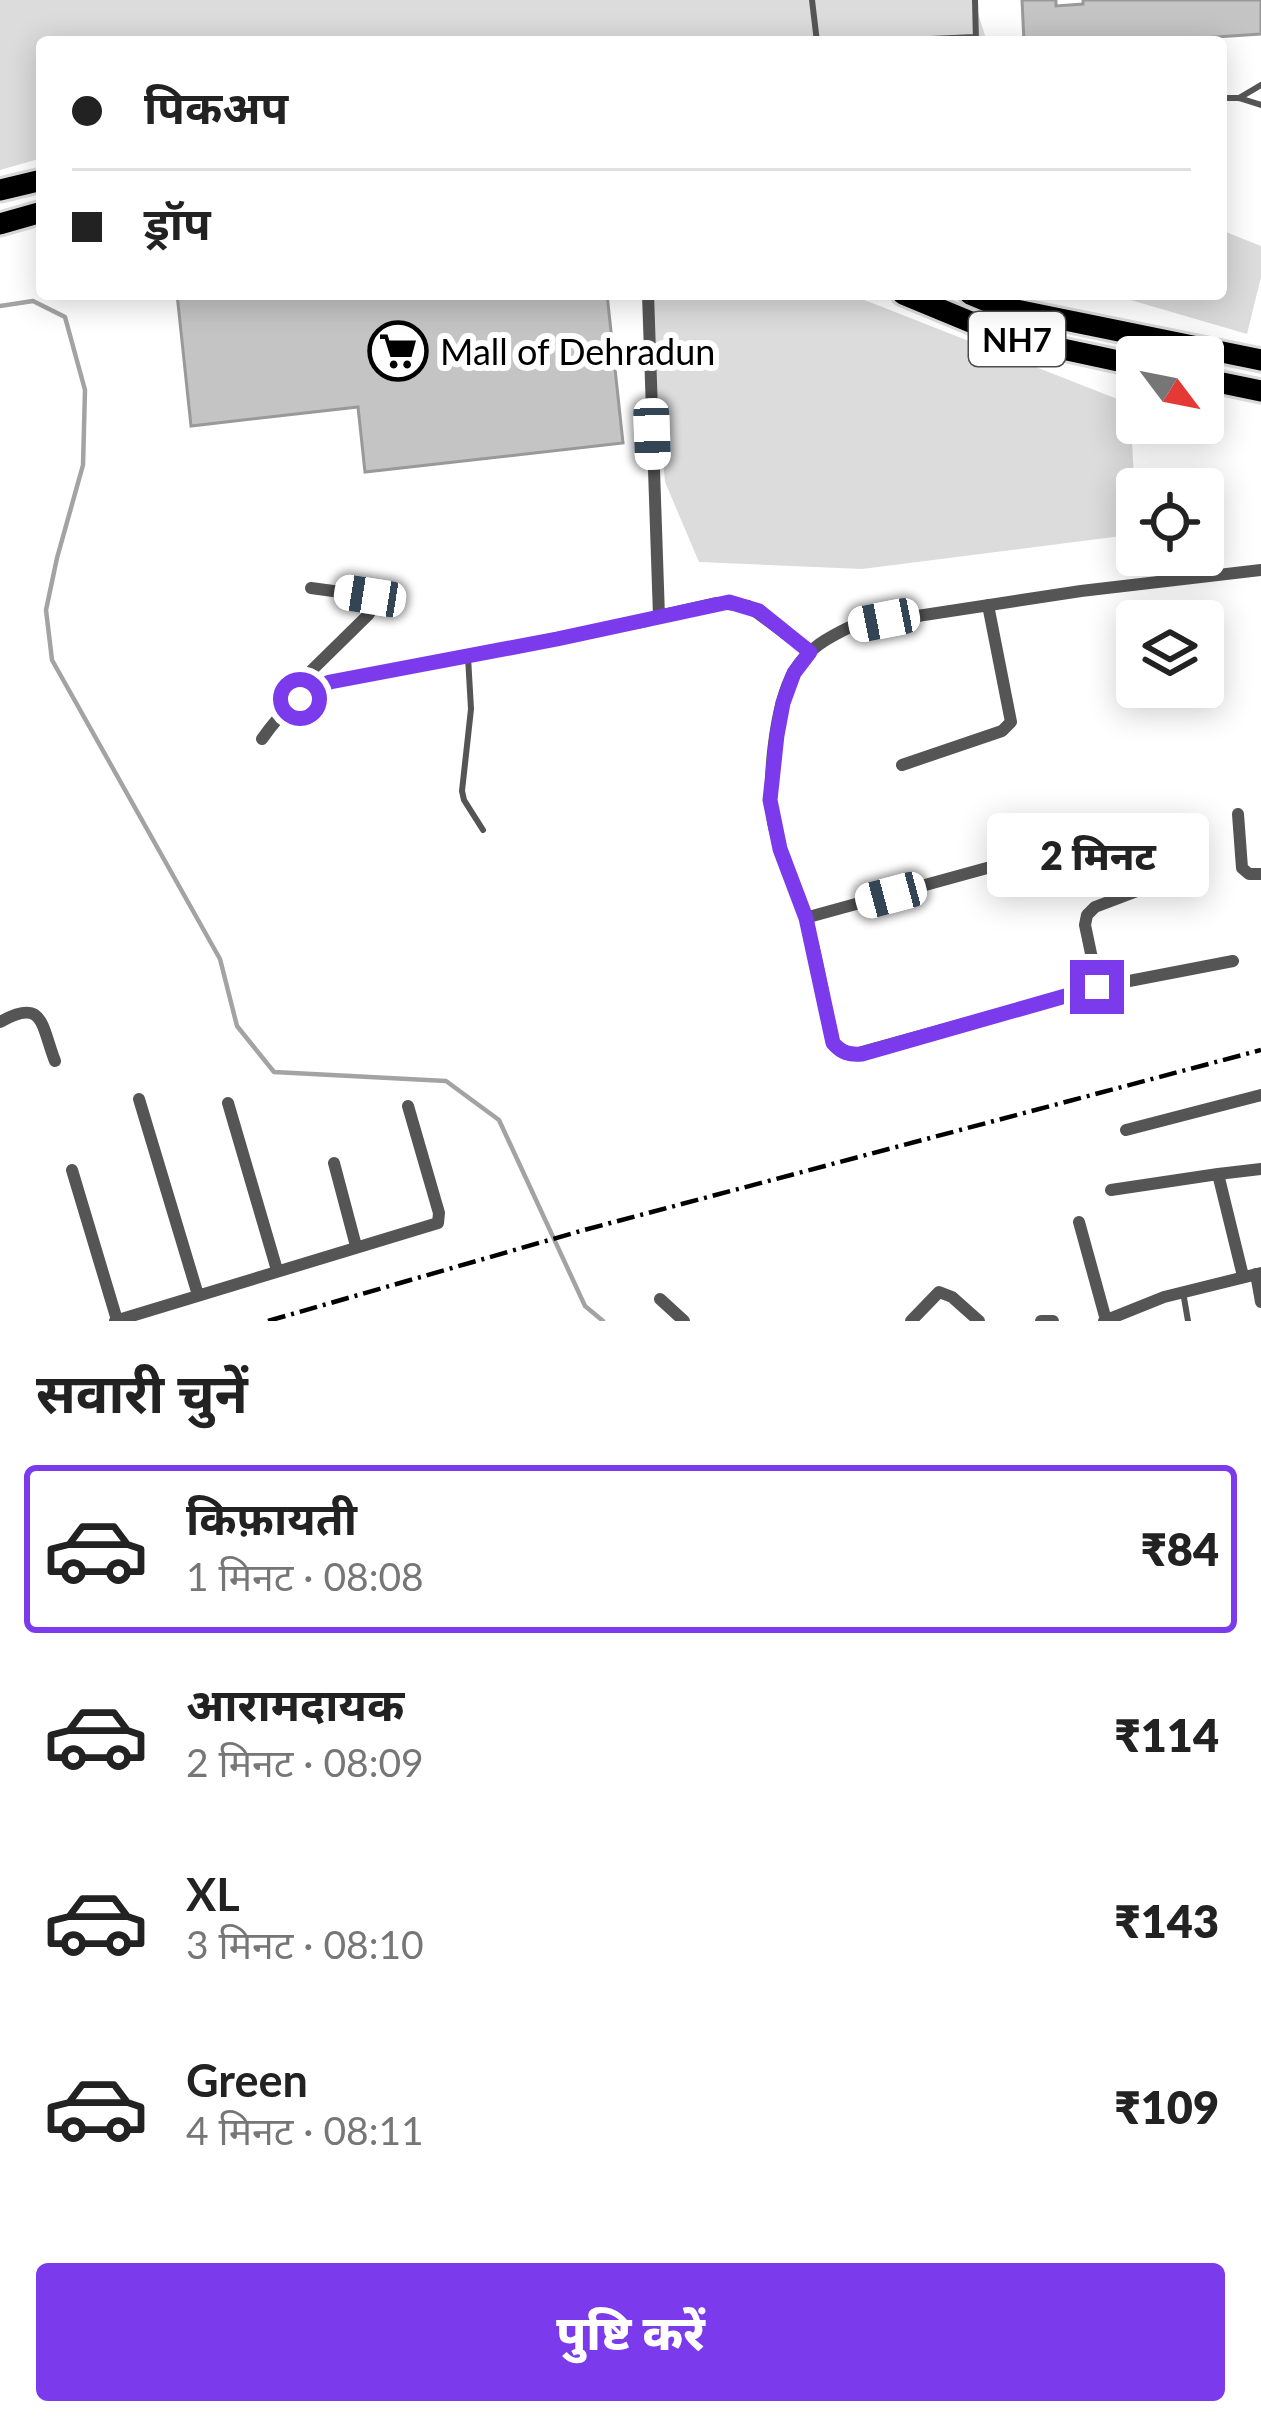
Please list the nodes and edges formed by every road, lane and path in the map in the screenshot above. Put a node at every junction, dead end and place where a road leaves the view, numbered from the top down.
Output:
1 (812, 0) edge
2 (975, 0) edge
3 (816, 36) edge
4 (976, 36) edge
5 (1261, 85) edge
6 (1227, 98) edge
7 (1239, 98) junction
8 (1261, 105) edge
9 (36, 181) edge
10 (0, 190) edge
11 (36, 214) edge
12 (0, 224) edge
13 (648, 300) edge
14 (918, 300) edge
15 (983, 300) edge
16 (1116, 360) edge
17 (1261, 360) edge
18 (1224, 383) edge
19 (1261, 391) edge
20 (1261, 570) edge
21 (310, 588) dead end
22 (988, 605) junction
23 (658, 616) junction
24 (810, 652) junction
25 (468, 657) junction
26 (309, 691) junction
27 (262, 739) dead end
28 (902, 765) dead end
29 (1238, 814) dead end
30 (483, 830) dead end
31 (1104, 836) dead end
32 (1261, 874) edge
33 (1161, 882) dead end
34 (806, 918) junction
35 (1233, 961) dead end
36 (1097, 987) junction
37 (0, 1022) edge
38 (56, 1060) dead end
39 (1261, 1095) edge
40 (140, 1100) dead end
41 (228, 1103) dead end
42 (408, 1106) dead end
43 (1126, 1130) dead end
44 (334, 1163) dead end
45 (1261, 1169) edge
46 (72, 1170) dead end
47 (1218, 1174) junction
48 (1111, 1190) dead end
49 (1079, 1222) dead end
50 (356, 1246) junction
51 (277, 1270) junction
52 (1254, 1274) edge
53 (1183, 1292) junction
54 (198, 1295) junction
55 (660, 1299) dead end
56 (1261, 1303) edge
57 (1111, 1320) edge
58 (116, 1321) edge
59 (684, 1321) edge
60 (911, 1321) edge
61 (979, 1321) edge
62 (1041, 1321) edge
63 (1053, 1321) edge
64 (1188, 1321) edge

1 - 3 lane
2 - 4 lane
5 - 7 lane
6 - 7 lane
7 - 8 lane
9 - 10 highway
11 - 12 highway
13 - 23 street
14 - 16 highway, NH7
15 - 17 highway, NH7
18 - 19 highway
20 - 22 street
21 - 26 street
22 - 24 street
22 - 28 street
23 - 24 street
23 - 25 street
24 - 34 street
25 - 26 street
25 - 30 lane
26 - 27 street
29 - 32 street
31 - 34 street
33 - 36 street
34 - 36 street
35 - 36 street
37 - 38 street
39 - 43 street
40 - 54 street
41 - 51 street
42 - 50 street
44 - 50 street
45 - 47 street
46 - 58 street
47 - 48 street
47 - 52 street
49 - 57 street
50 - 51 street
51 - 54 street
52 - 53 street
52 - 56 street
53 - 57 street
53 - 64 lane
54 - 58 street
55 - 59 street
60 - 61 street
62 - 63 street

